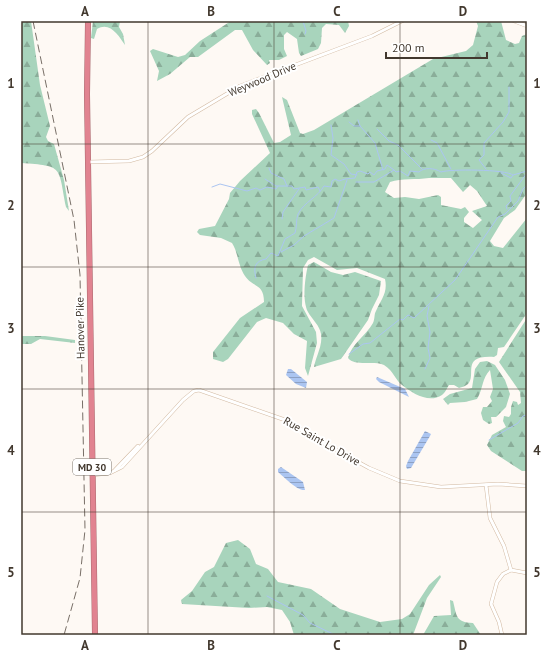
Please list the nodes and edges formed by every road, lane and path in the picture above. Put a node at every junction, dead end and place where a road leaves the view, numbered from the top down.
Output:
1 (88, 21) edge
2 (402, 21) edge
3 (514, 21) edge
4 (527, 26) edge
5 (88, 162) junction
6 (92, 475) junction
7 (486, 485) junction
8 (527, 486) edge
9 (511, 570) junction
10 (527, 573) edge
11 (95, 635) edge
12 (502, 635) edge

1 - 5 highway, Hanover Pike / MD 30
2 - 5 street, Weywood Drive
3 - 4 street
5 - 6 highway, Hanover Pike / MD 30
6 - 7 street, Rue Saint Lo Drive
6 - 11 highway, Hanover Pike / MD 30
7 - 8 street, Rue Saint Lo Drive
7 - 9 street
9 - 10 street
9 - 12 street

